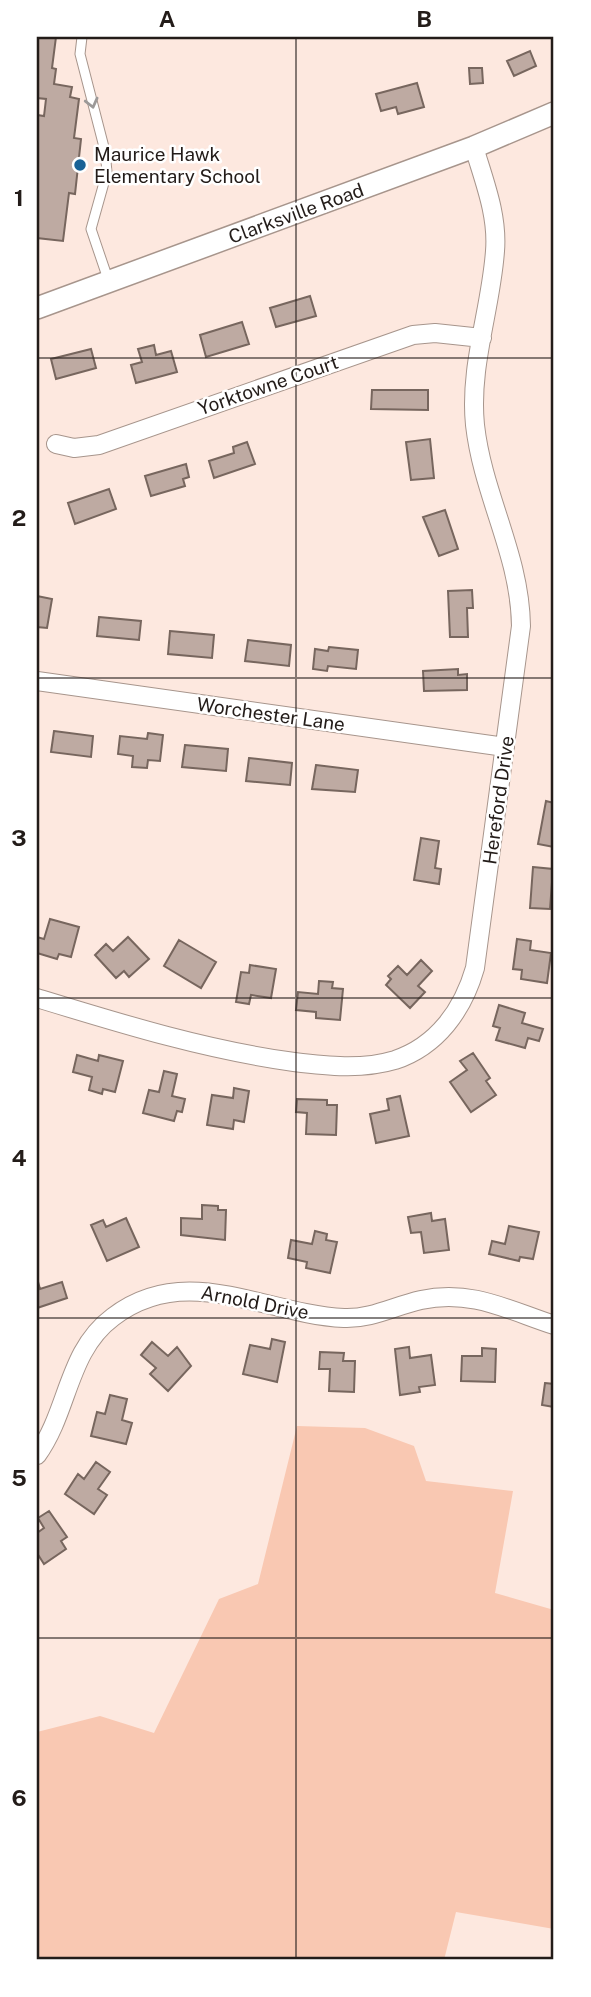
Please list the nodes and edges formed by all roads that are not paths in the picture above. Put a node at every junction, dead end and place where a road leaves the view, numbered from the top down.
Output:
1 (82, 37) edge
2 (554, 113) edge
3 (474, 147) junction
4 (109, 282) junction
5 (37, 308) edge
6 (482, 338) junction
7 (56, 444) dead end
8 (37, 681) edge
9 (505, 747) junction
10 (37, 998) edge
11 (554, 1325) edge
12 (37, 1455) edge

1 -> 4 lane
2 - 3 street, Clarksville Road
3 - 4 street, Clarksville Road
3 - 6 street, Hereford Drive
4 - 5 street, Clarksville Road
6 - 7 street, Yorktowne Court
6 - 9 street, Hereford Drive
8 - 9 street, Worchester Lane
9 - 10 street, Hereford Drive
11 - 12 street, Arnold Drive

